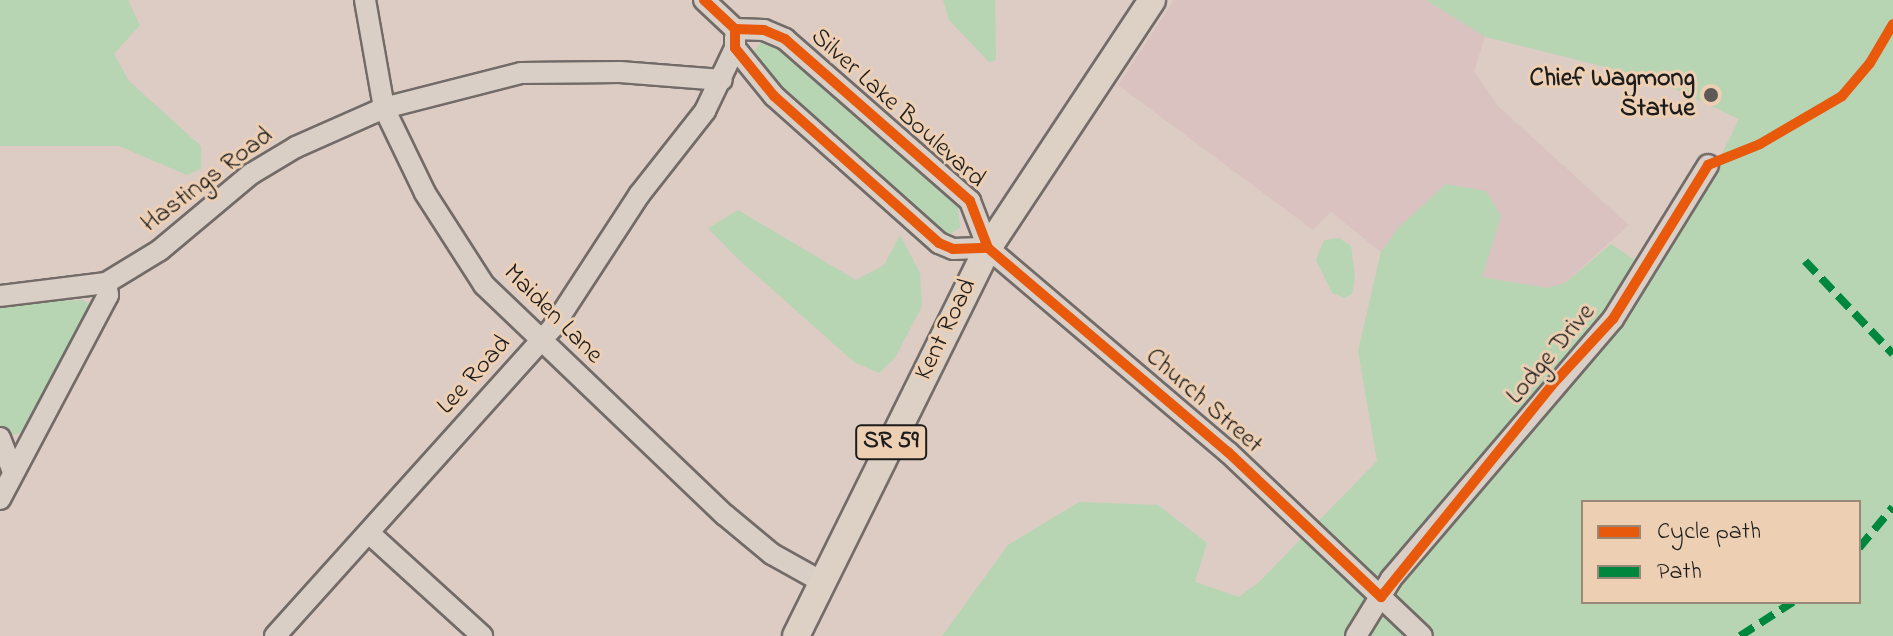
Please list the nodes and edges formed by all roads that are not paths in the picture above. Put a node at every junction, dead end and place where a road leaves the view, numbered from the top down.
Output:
1 (365, 0) edge
2 (704, 0) edge
3 (1152, 0) edge
4 (735, 38) junction
5 (722, 80) junction
6 (384, 108) junction
7 (1708, 165) dead end
8 (988, 248) junction
9 (106, 283) junction
10 (0, 296) edge
11 (539, 343) junction
12 (0, 438) edge
13 (12, 469) junction
14 (0, 499) edge
15 (369, 533) junction
16 (822, 582) junction
17 (1381, 597) junction
18 (275, 636) edge
19 (482, 636) edge
20 (796, 636) edge
21 (1356, 636) edge
22 (1422, 636) edge

1 - 6 street, Maiden Lane
2 - 4 street
3 - 8 main road, Kent Road / SR 59
4 - 5 street, Lee Road
4 - 8 street
4 - 8 street, Silver Lake Boulevard
5 - 6 street, Hastings Road
5 - 11 street, Lee Road
6 - 9 street, Hastings Road
6 - 11 street, Maiden Lane
7 - 17 street, Lodge Drive
8 - 16 main road, Kent Road / SR 59
8 - 17 street, Church Street
9 - 10 street
9 - 13 street
11 - 15 street, Lee Road
11 - 16 street, Maiden Lane
12 - 13 street
13 - 14 street
15 - 18 street, Lee Road
15 - 19 street
16 - 20 main road, Kent Road / SR 59
17 - 21 street, Lodge Drive
17 - 22 street, Church Street

